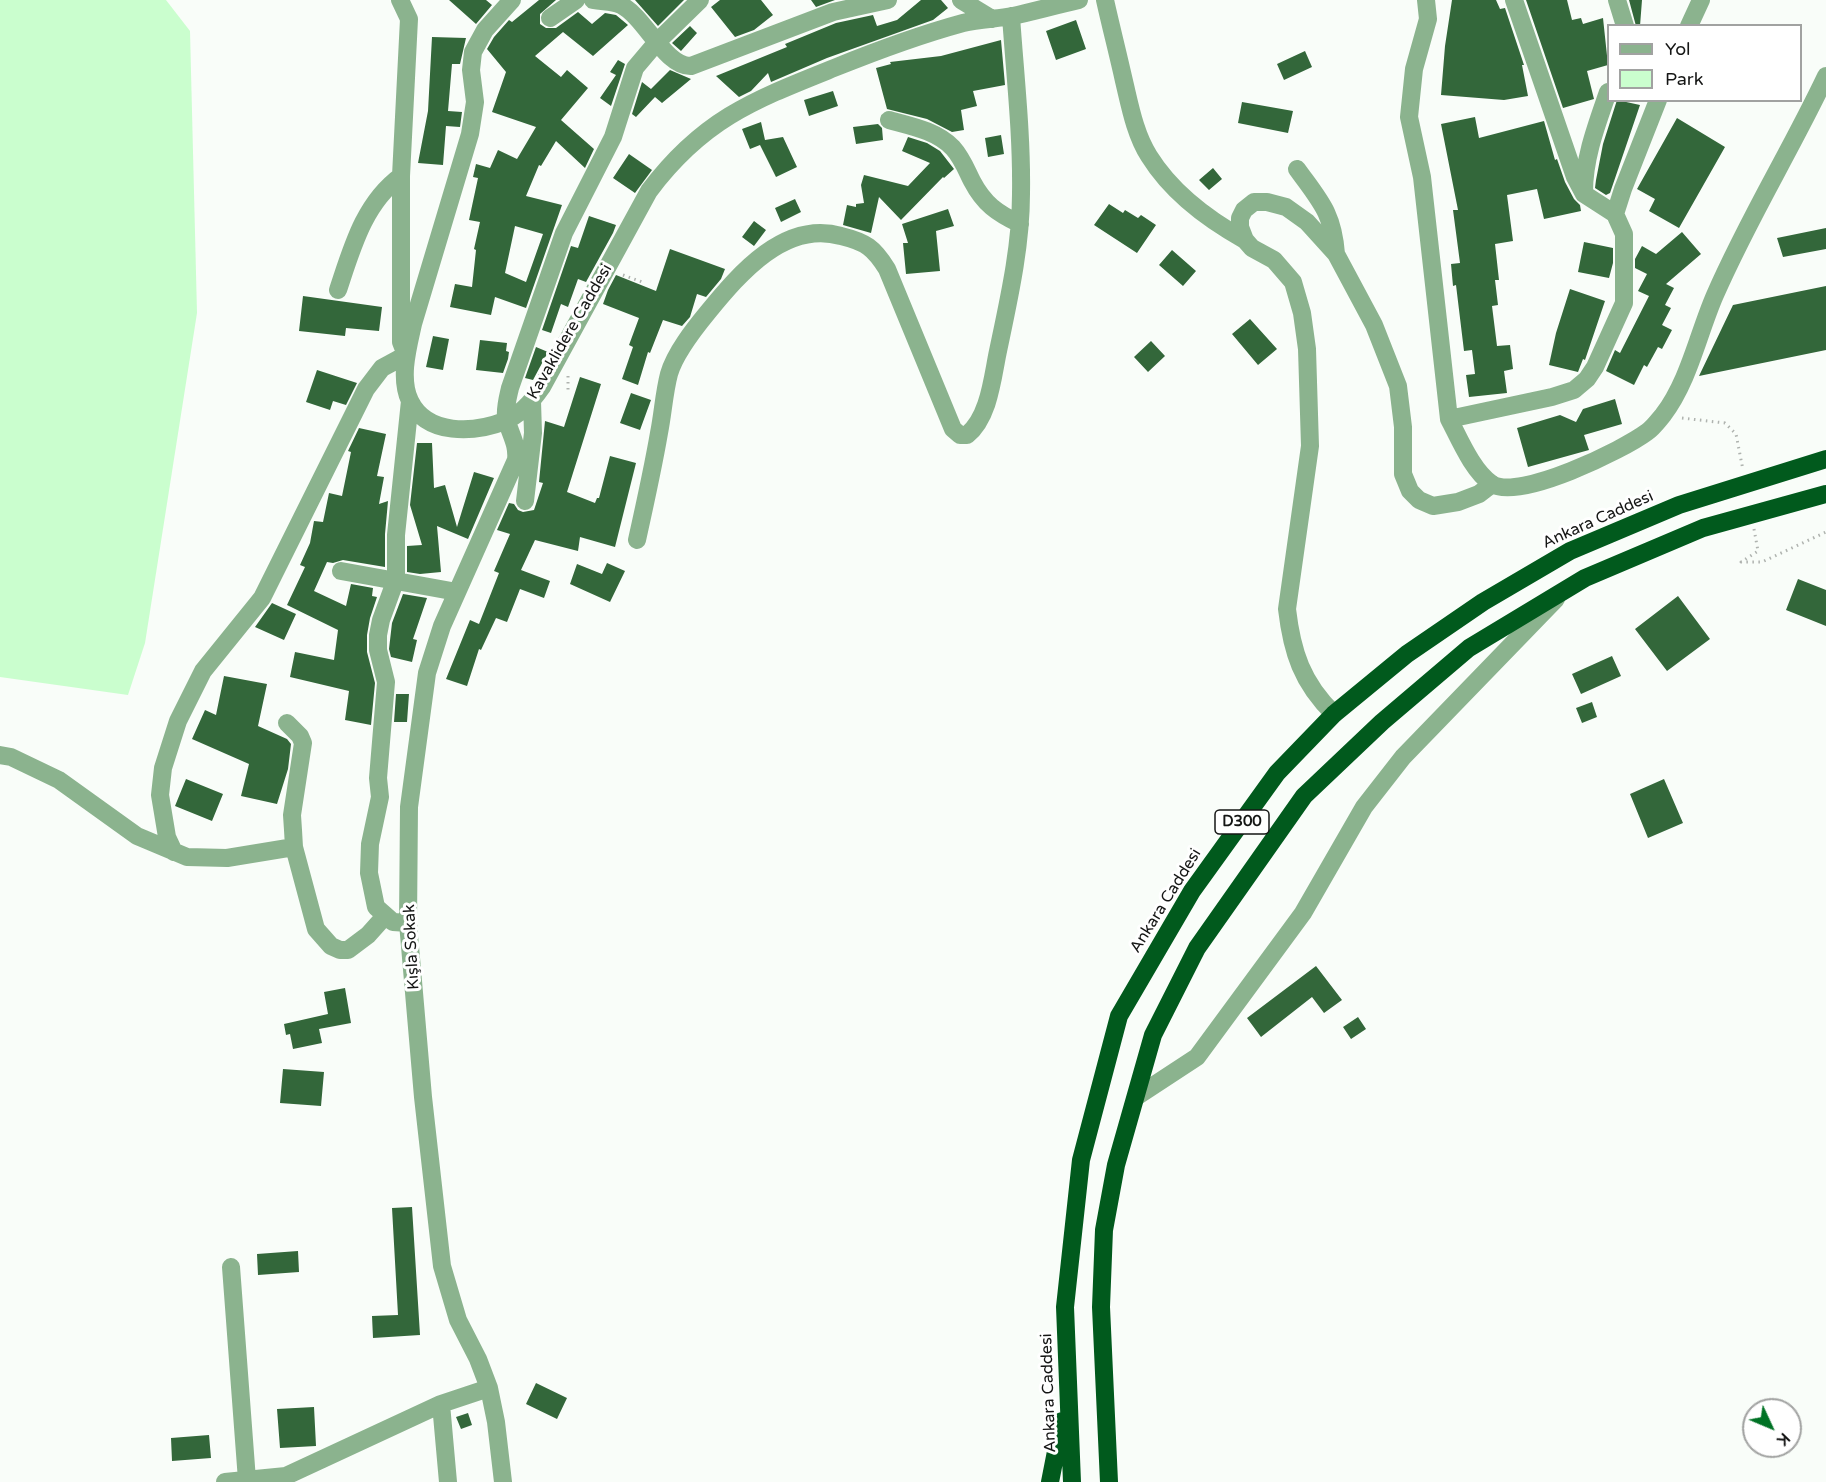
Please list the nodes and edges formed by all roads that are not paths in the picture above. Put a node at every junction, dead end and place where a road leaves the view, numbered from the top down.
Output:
1 (400, 0) edge
2 (512, 0) edge
3 (576, 0) edge
4 (593, 0) edge
5 (700, 0) edge
6 (888, 0) edge
7 (961, 0) edge
8 (1079, 0) edge
9 (1105, 0) edge
10 (1426, 0) edge
11 (1514, 0) edge
12 (1617, 0) edge
13 (1701, 0) edge
14 (1011, 16) junction
15 (550, 18) dead end
16 (992, 19) junction
17 (1624, 24) edge
18 (1690, 24) edge
19 (657, 42) junction
20 (1826, 76) edge
21 (1607, 95) edge
22 (1657, 102) edge
23 (1819, 107) edge
24 (889, 120) dead end
25 (1297, 169) dead end
26 (401, 176) junction
27 (1584, 194) junction
28 (1615, 214) junction
29 (1020, 224) junction
30 (1245, 240) junction
31 (1336, 254) junction
32 (338, 290) dead end
33 (406, 355) junction
34 (410, 401) junction
35 (532, 401) junction
36 (1449, 419) junction
37 (507, 420) junction
38 (1826, 459) edge
39 (1492, 484) junction
40 (1826, 494) edge
41 (525, 501) dead end
42 (637, 540) dead end
43 (341, 571) dead end
44 (396, 579) junction
45 (1563, 591) junction
46 (457, 592) junction
47 (1334, 714) junction
48 (287, 723) dead end
49 (0, 755) edge
50 (294, 847) junction
51 (174, 852) junction
52 (385, 916) junction
53 (408, 923) junction
54 (1136, 1097) junction
55 (231, 1267) dead end
56 (1068, 1387) junction
57 (489, 1388) junction
58 (441, 1404) junction
59 (247, 1480) junction
60 (225, 1482) edge
61 (448, 1482) edge
62 (502, 1482) edge
63 (1050, 1482) edge
64 (1072, 1482) edge
65 (1109, 1482) edge

1 - 26 street
2 - 33 street
3 - 15 street
4 - 19 street
5 - 19 street
6 - 19 street
7 - 16 street
8 - 14 street, Kavaklidere Caddesi
9 - 30 street
10 - 36 street
11 - 27 street
12 - 17 street
13 - 18 street
14 - 16 street, Kavaklidere Caddesi
14 - 29 street
16 - 35 street, Kavaklidere Caddesi
19 - 37 street
20 - 23 street
21 - 27 street
22 - 28 street
23 - 39 street
24 - 29 street
25 - 31 street
26 - 32 street
26 - 33 street
27 - 28 street
28 - 36 street
29 - 42 street
30 - 31 street
30 - 47 street
31 - 39 street
33 - 34 street
33 - 51 street
34 - 37 street, Kavaklidere Caddesi
34 - 44 street
35 - 37 street, Kavaklidere Caddesi
35 - 41 street
36 - 39 street
37 - 46 street, Kışla Sokak
38 - 47 highway, Ankara Caddesi / D300
40 - 45 highway, D300
43 - 44 street
44 - 46 street
44 - 52 street
45 - 54 street
45 - 54 highway, D300
46 - 53 street, Kışla Sokak
47 - 56 highway, Ankara Caddesi / D300
48 - 50 street
49 - 51 street
50 - 51 street
50 - 52 street
52 - 53 street
53 - 57 street, Kışla Sokak
54 - 65 highway, D300
55 - 59 street
56 - 63 highway
56 - 64 highway, Ankara Caddesi / D300
57 - 58 street
57 - 62 street, Kışla Sokak
58 - 59 street
58 - 61 street
59 - 60 street

